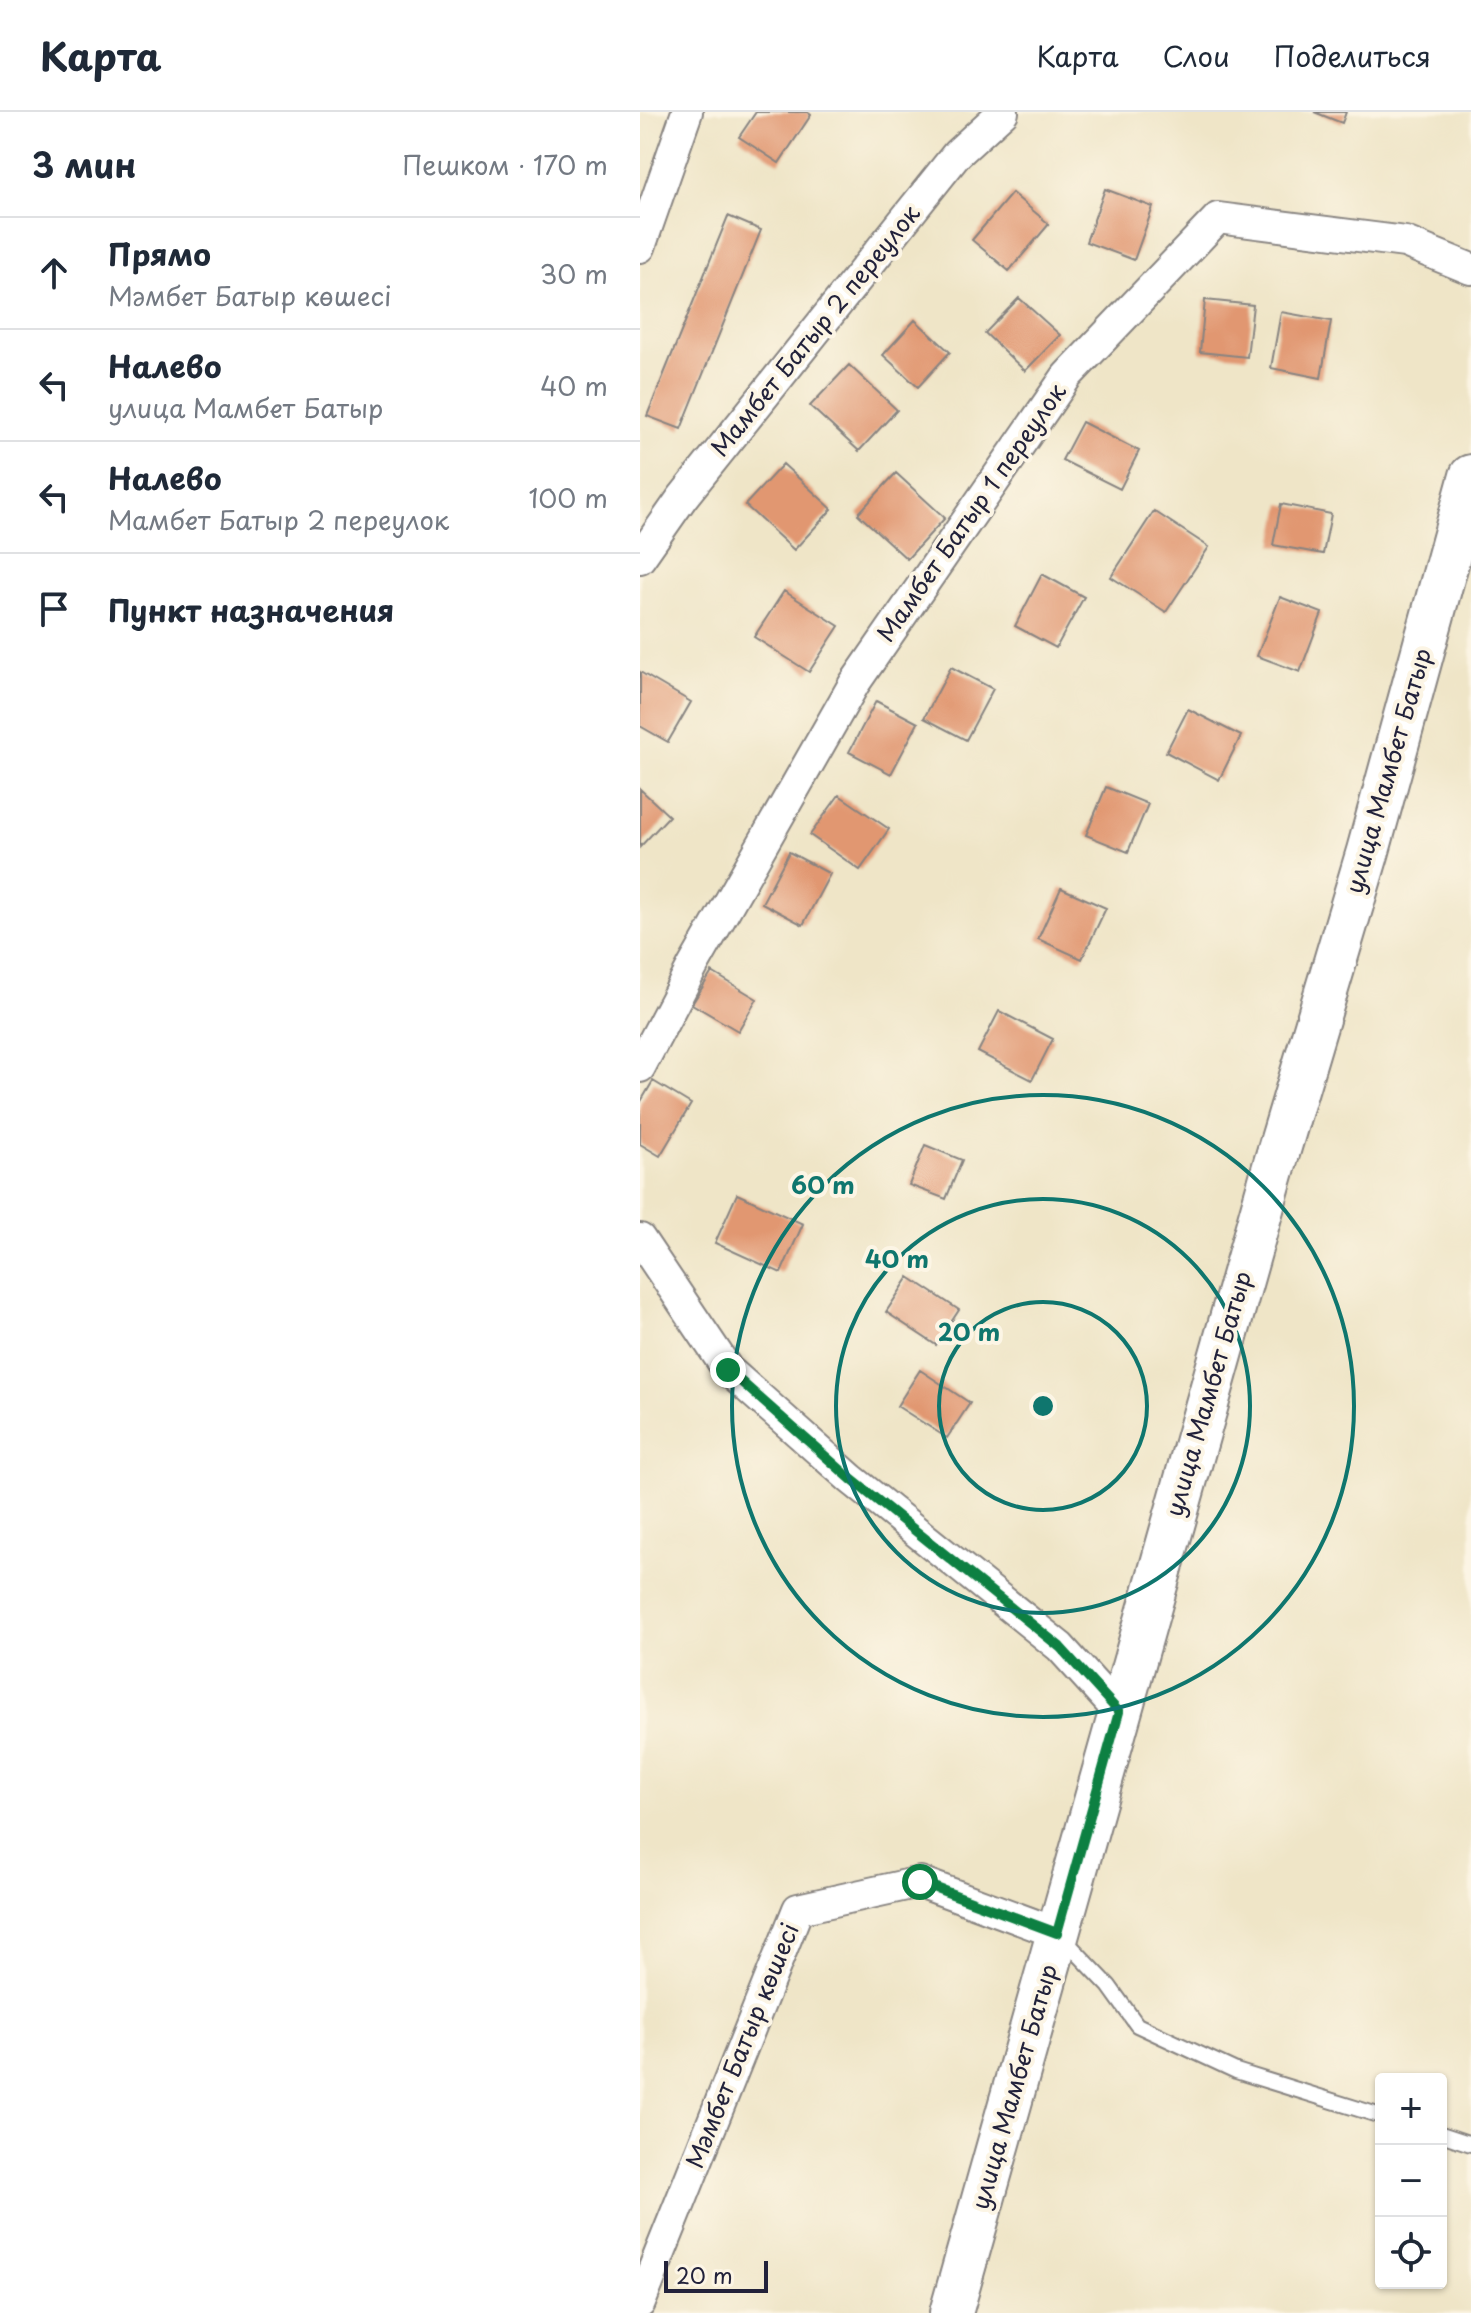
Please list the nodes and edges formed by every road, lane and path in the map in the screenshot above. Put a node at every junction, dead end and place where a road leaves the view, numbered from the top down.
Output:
1 (687, 112) edge
2 (1003, 112) edge
3 (640, 247) edge
4 (1471, 269) edge
5 (1471, 476) edge
6 (640, 558) edge
7 (640, 1067) edge
8 (640, 1239) edge
9 (1119, 1712) junction
10 (1057, 1933) junction
11 (1375, 2114) edge
12 (1447, 2136) edge
13 (1471, 2144) edge
14 (640, 2303) edge
15 (951, 2313) edge

1 - 3 street
2 - 6 street, Мамбет Батыр 2 переулок
4 - 7 street, Мамбет Батыр 1 переулок
5 - 9 main road, улица Мамбет Батыр
8 - 9 street
9 - 10 main road, улица Мамбет Батыр
10 - 11 lane
10 - 14 street, Мәмбет Батыр көшесі
10 - 15 main road, улица Мамбет Батыр
12 - 13 lane

